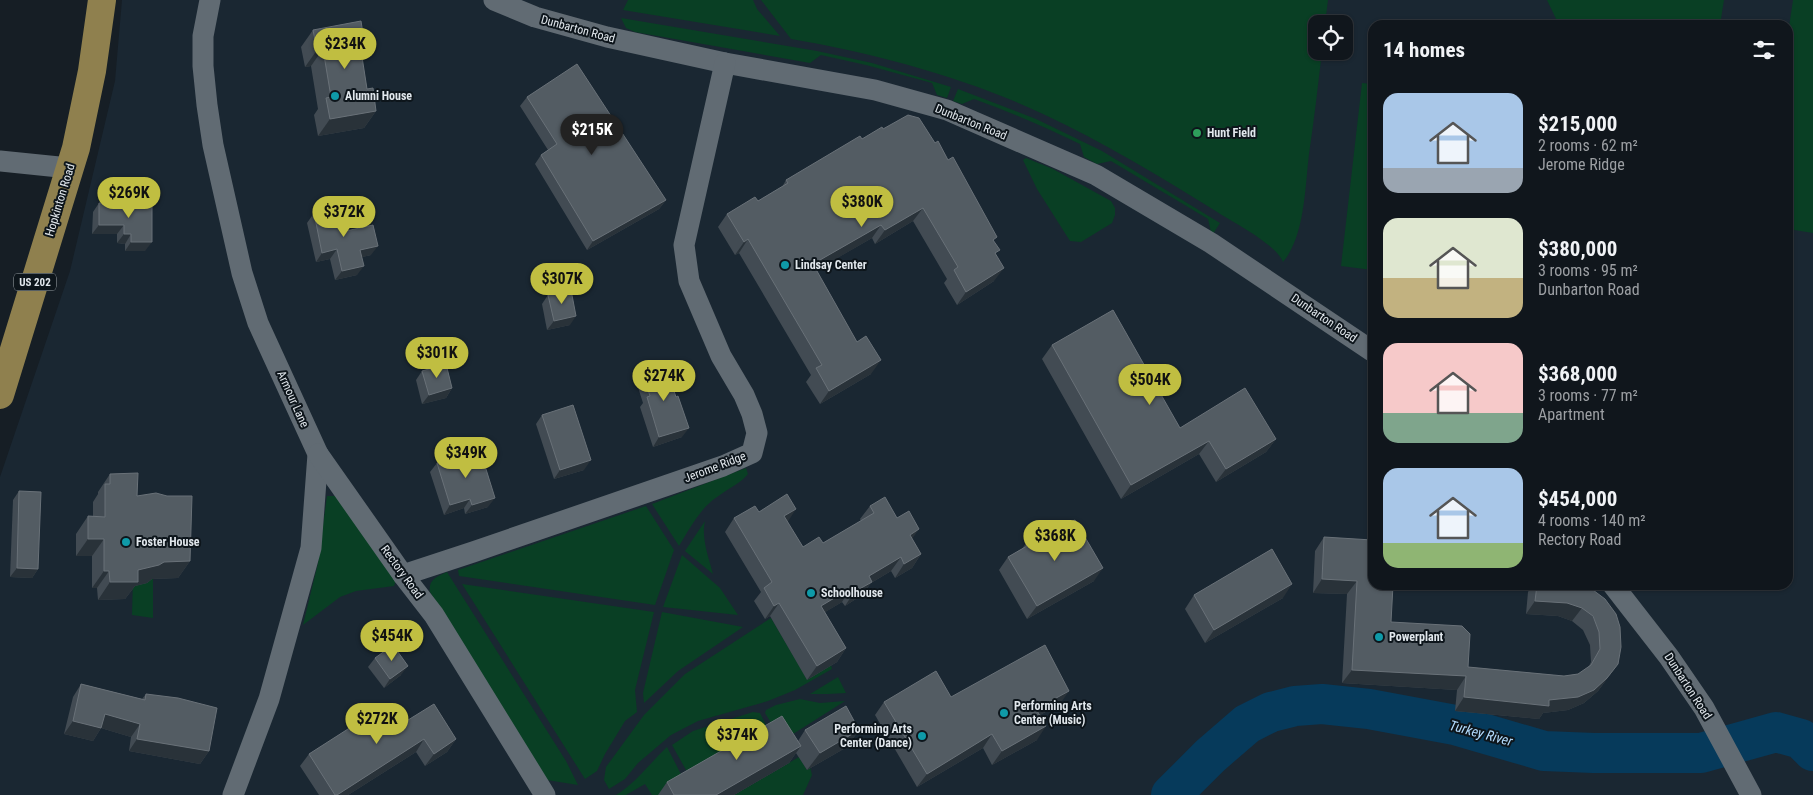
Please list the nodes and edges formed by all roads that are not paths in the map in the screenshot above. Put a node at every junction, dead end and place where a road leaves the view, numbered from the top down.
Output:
1 (102, 0) edge
2 (210, 0) edge
3 (494, 0) edge
4 (725, 63) junction
5 (0, 160) edge
6 (69, 168) junction
7 (1368, 348) edge
8 (0, 395) edge
9 (318, 454) junction
10 (403, 575) junction
11 (1617, 590) edge
12 (233, 795) edge
13 (545, 795) edge
14 (1750, 795) edge

1 - 6 main road, Hopkinton Road / US 202
2 - 9 street, Armour Lane
3 - 4 street, Dunbarton Road
4 - 7 street, Dunbarton Road
4 - 10 street, Jerome Ridge
5 - 6 street
6 - 8 main road, Hopkinton Road / US 202
9 - 10 street, Rectory Road
9 - 12 street, Armour Lane
10 - 13 street, Rectory Road
11 - 14 street, Dunbarton Road

